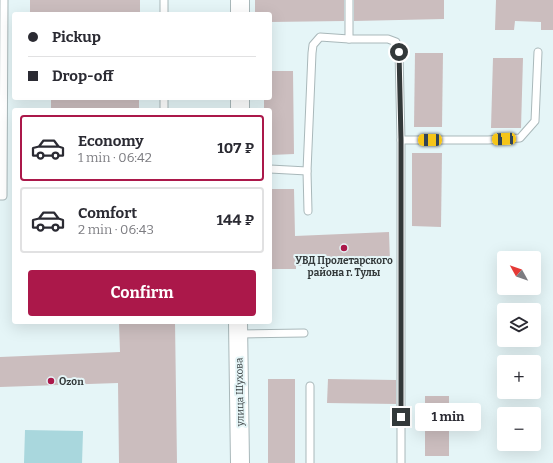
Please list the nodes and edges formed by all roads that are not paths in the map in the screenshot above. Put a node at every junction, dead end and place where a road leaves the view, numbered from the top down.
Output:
1 (4, 0) edge
2 (164, 0) edge
3 (240, 0) edge
4 (349, 0) edge
5 (164, 12) edge
6 (240, 12) edge
7 (349, 39) junction
8 (538, 52) dead end
9 (401, 140) junction
10 (272, 169) edge
11 (307, 171) junction
12 (0, 196) edge
13 (308, 211) dead end
14 (238, 328) edge
15 (304, 332) dead end
16 (310, 386) dead end
17 (240, 463) edge
18 (310, 463) edge
19 (401, 463) edge

1 - 12 lane
2 - 5 lane
3 - 6 street
4 - 7 lane
7 - 9 lane
7 - 11 lane
8 - 9 lane
9 - 19 lane
10 - 11 lane
11 - 13 lane
14 - 15 lane
14 - 17 street, улица Шухова
16 - 18 lane

